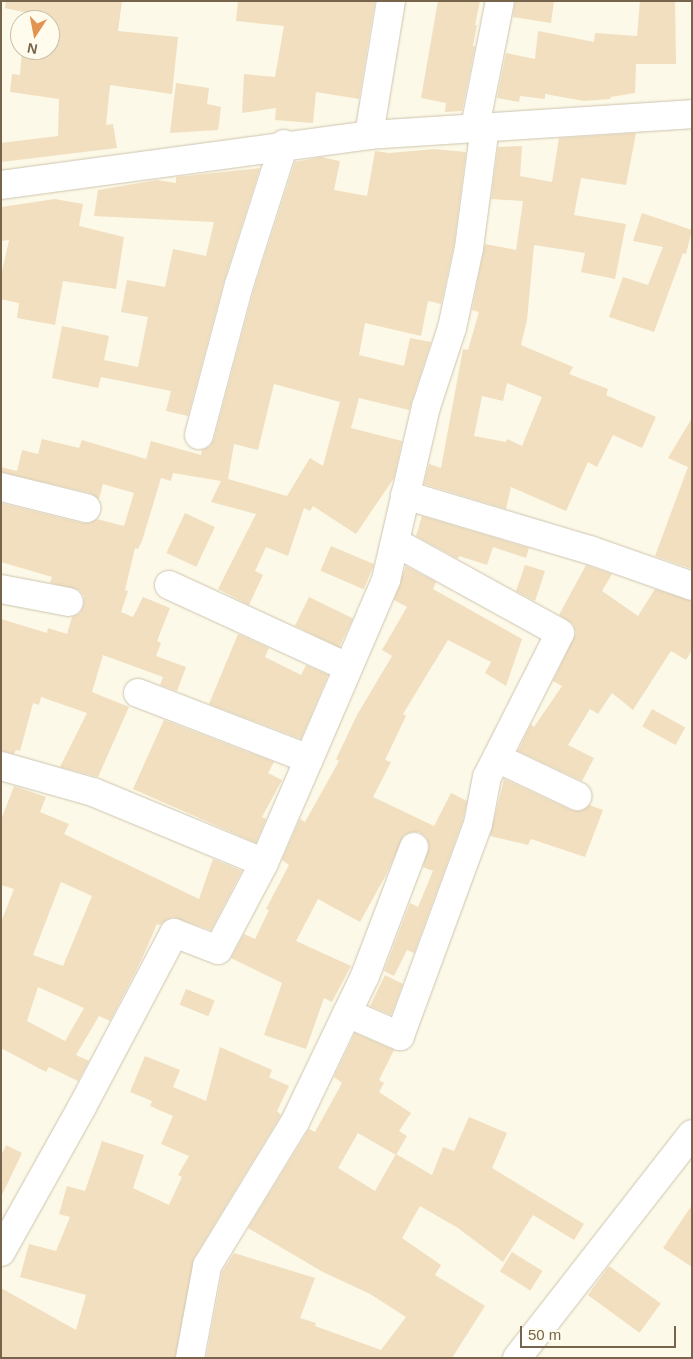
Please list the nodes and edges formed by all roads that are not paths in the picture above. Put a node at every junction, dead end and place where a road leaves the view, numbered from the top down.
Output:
1 (391, 1) edge
2 (500, 1) edge
3 (690, 107) edge
4 (480, 126) junction
5 (369, 135) junction
6 (284, 144) junction
7 (1, 185) edge
8 (200, 435) dead end
9 (1, 487) edge
10 (405, 495) junction
11 (86, 508) dead end
12 (395, 542) junction
13 (169, 585) dead end
14 (692, 586) edge
15 (1, 589) edge
16 (70, 602) dead end
17 (347, 667) junction
18 (138, 693) dead end
19 (497, 758) junction
20 (309, 759) junction
21 (1, 766) edge
22 (577, 796) dead end
23 (414, 847) dead end
24 (264, 863) junction
25 (347, 1013) junction
26 (692, 1134) edge
27 (1, 1252) edge
28 (190, 1358) edge
29 (517, 1358) edge

1 - 5 street
2 - 4 street
3 - 4 street
4 - 5 street
4 - 10 street
5 - 6 street
6 - 7 street
6 - 8 street
9 - 11 street
10 - 12 street
10 - 14 street
12 - 17 street
12 - 19 street
13 - 17 street
15 - 16 street
17 - 20 street
18 - 20 street
19 - 22 street
19 - 25 street
20 - 24 street
21 - 24 street
23 - 25 street
24 - 27 street
25 - 28 street
26 - 29 street

